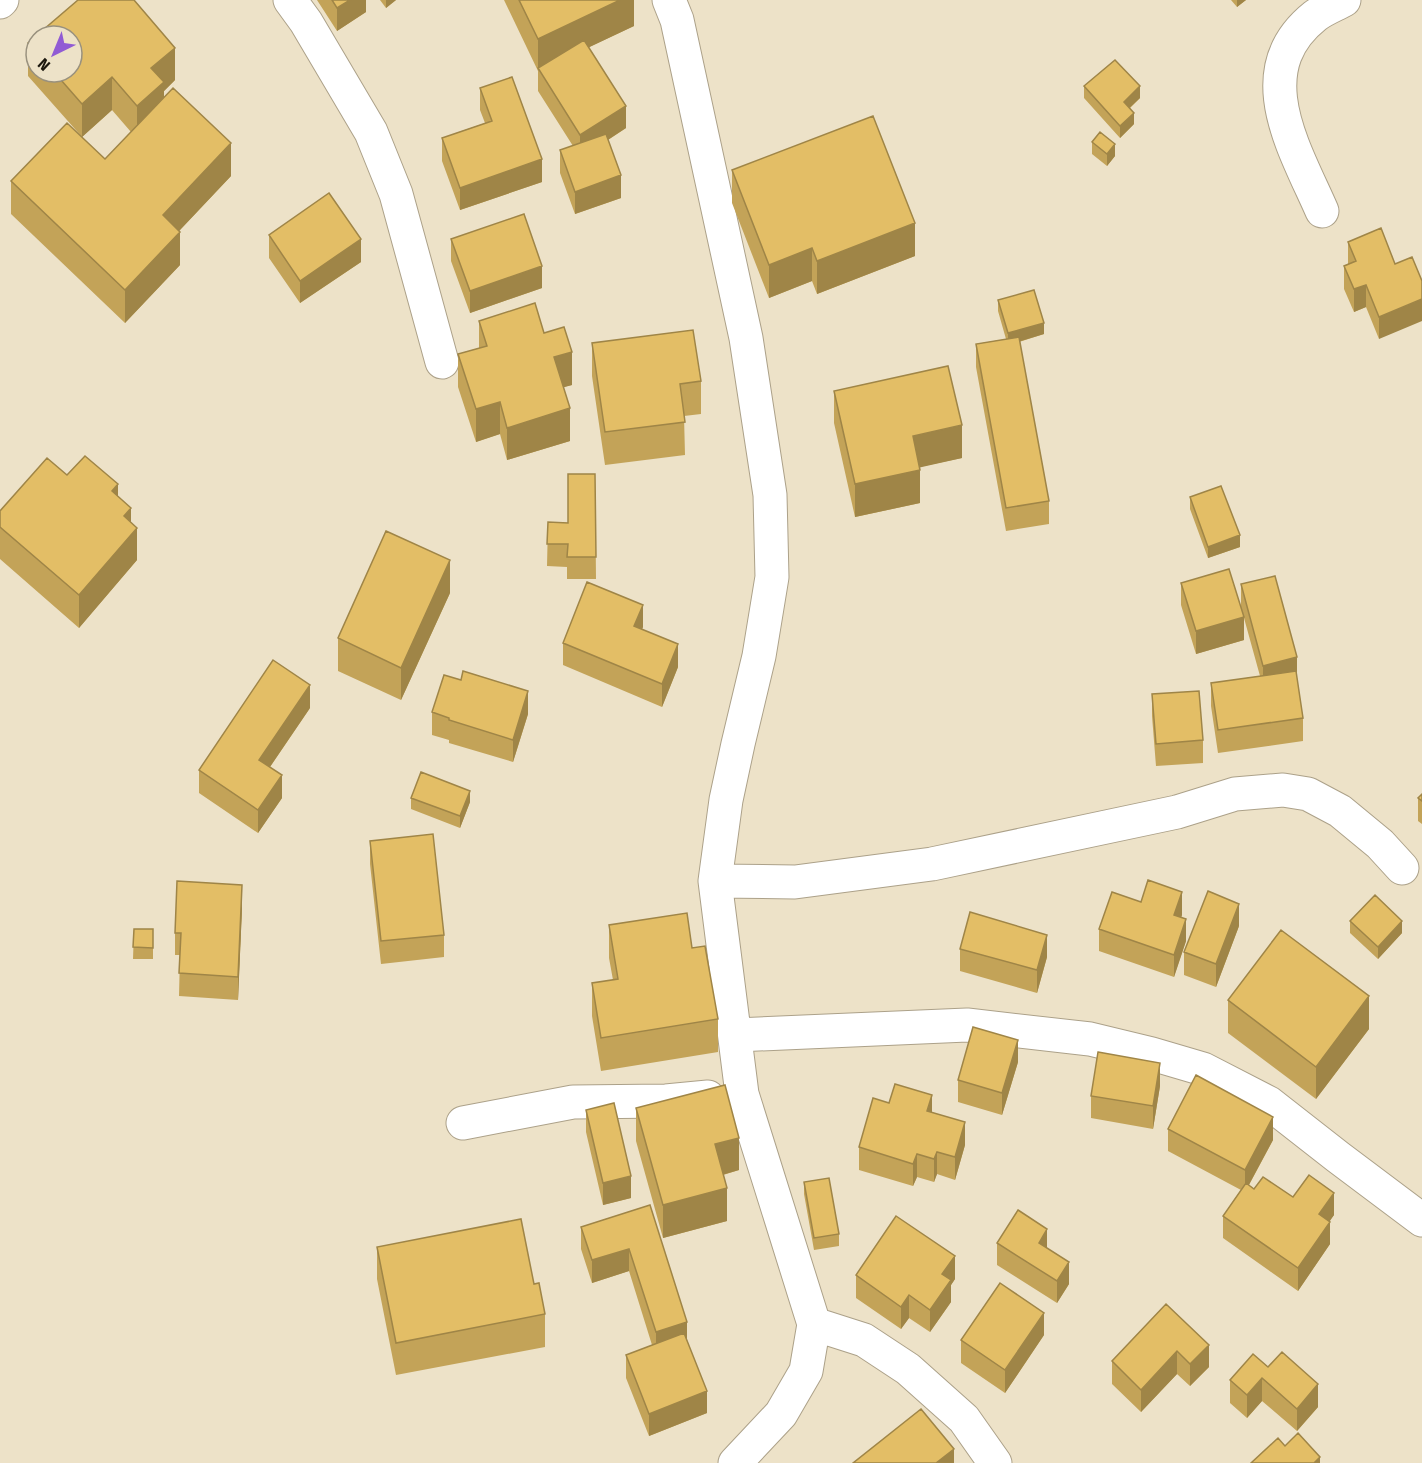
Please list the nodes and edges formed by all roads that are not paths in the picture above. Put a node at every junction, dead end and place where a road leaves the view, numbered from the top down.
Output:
1 (290, 0) edge
2 (669, 0) edge
3 (1344, 0) edge
4 (1322, 211) dead end
5 (442, 362) dead end
6 (1402, 868) dead end
7 (715, 881) junction
8 (736, 1035) junction
9 (742, 1094) junction
10 (463, 1123) dead end
11 (1420, 1213) edge
12 (814, 1324) junction
13 (735, 1463) edge
14 (995, 1463) edge

1 - 5 street
2 - 7 street
3 - 4 street
6 - 7 street
7 - 8 street
8 - 9 street
8 - 11 street
9 - 10 street
9 - 12 street
12 - 13 street
12 - 14 street

